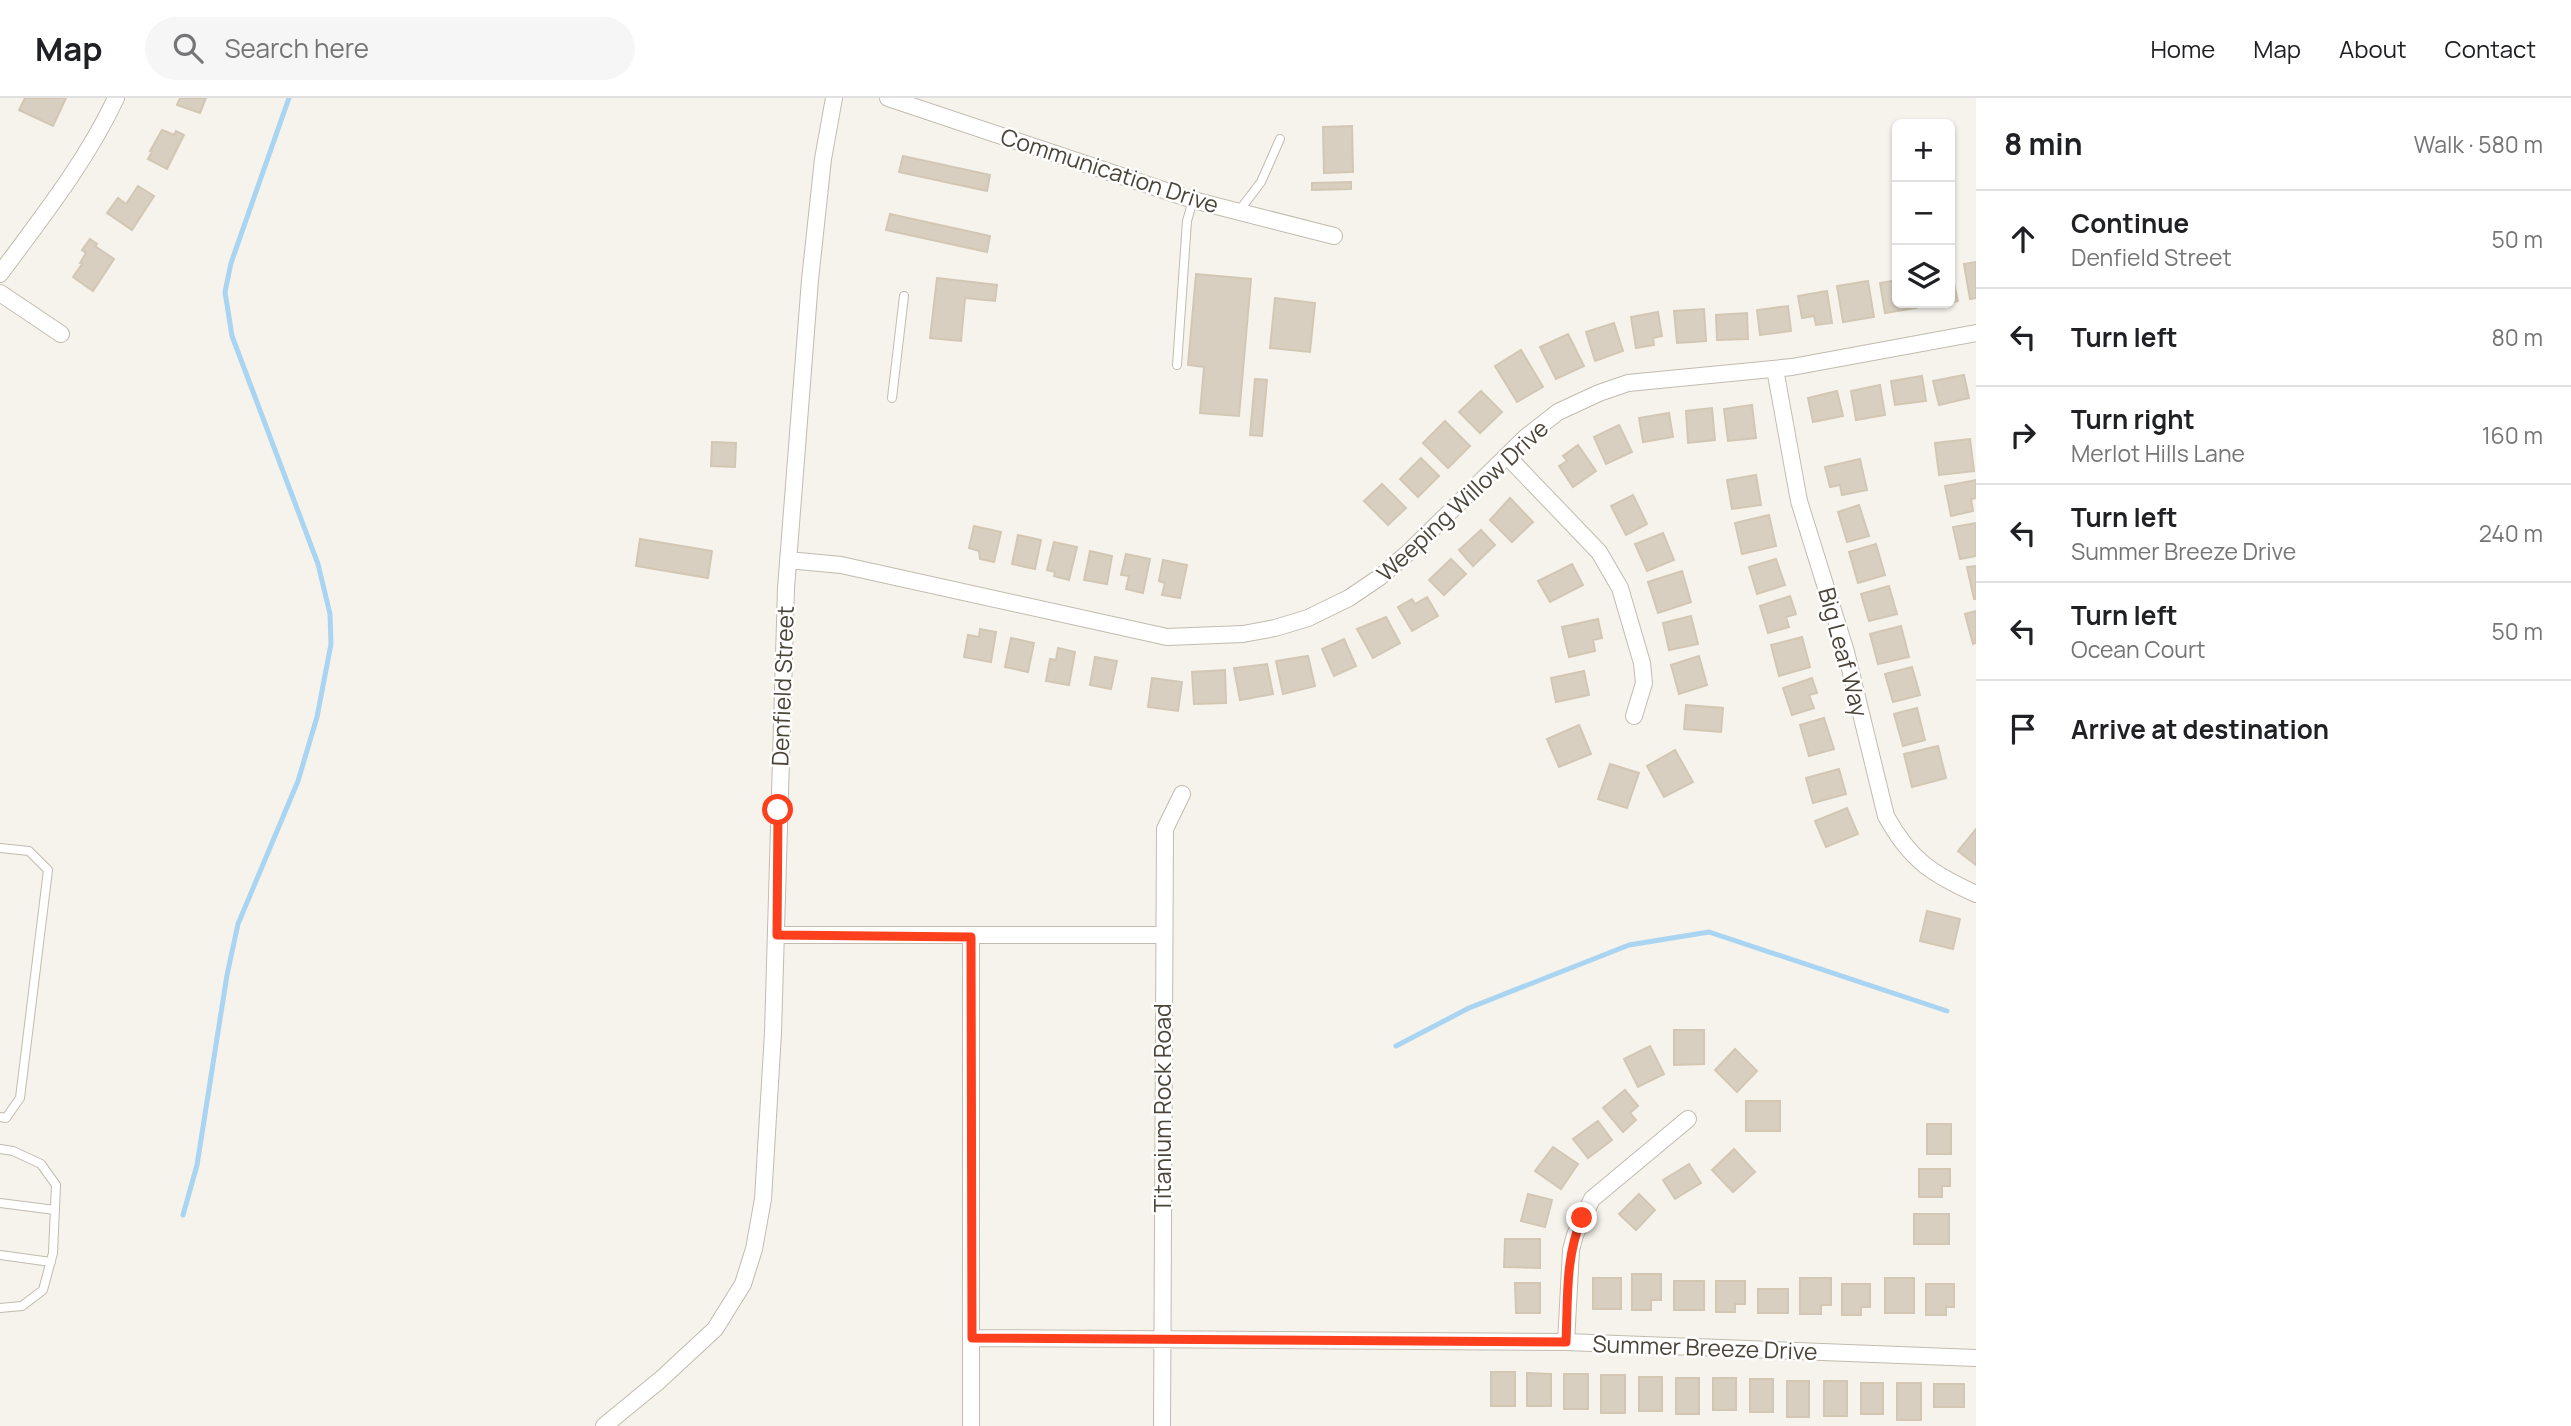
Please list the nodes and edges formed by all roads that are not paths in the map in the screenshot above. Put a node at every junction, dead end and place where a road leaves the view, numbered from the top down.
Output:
1 (116, 98) edge
2 (834, 98) edge
3 (888, 98) edge
4 (1280, 139) dead end
5 (1193, 200) junction
6 (1239, 211) junction
7 (1334, 236) dead end
8 (0, 274) edge
9 (0, 293) edge
10 (904, 296) dead end
11 (1976, 333) edge
12 (61, 334) dead end
13 (1177, 365) dead end
14 (1775, 369) junction
15 (891, 398) dead end
16 (1507, 456) junction
17 (788, 560) junction
18 (1634, 716) dead end
19 (1182, 794) dead end
20 (0, 848) edge
21 (1976, 894) edge
22 (1163, 934) junction
23 (777, 935) junction
24 (971, 937) junction
25 (0, 1117) edge
26 (1688, 1119) dead end
27 (0, 1149) edge
28 (0, 1203) edge
29 (55, 1210) junction
30 (0, 1255) edge
31 (51, 1262) junction
32 (0, 1308) edge
33 (972, 1338) junction
34 (1162, 1338) junction
35 (1566, 1342) junction
36 (1976, 1358) edge
37 (604, 1426) edge
38 (971, 1426) edge
39 (1162, 1426) edge

1 - 8 street
2 - 17 street, Denfield Street
3 - 5 street, Communication Drive
4 - 6 lane
5 - 6 street, Communication Drive
5 - 13 lane
6 - 7 street, Communication Drive
9 - 12 street
10 - 15 lane
11 - 14 street, Weeping Willow Drive
14 - 16 street, Weeping Willow Drive
14 - 21 street, Big Leaf Way
16 - 17 street, Weeping Willow Drive
16 - 18 street
17 - 23 street, Denfield Street
19 - 22 street, Titanium Rock Road
20 - 25 lane
22 - 24 street
22 - 34 street, Titanium Rock Road
23 - 24 street
23 - 37 street, Denfield Street
24 - 33 street
26 - 35 street
27 - 29 lane
28 - 29 lane
29 - 31 lane
30 - 31 lane
31 - 32 lane
33 - 34 street, Summer Breeze Drive
33 - 38 street
34 - 35 street, Summer Breeze Drive
34 - 39 street, Titanium Rock Road
35 - 36 street, Summer Breeze Drive

